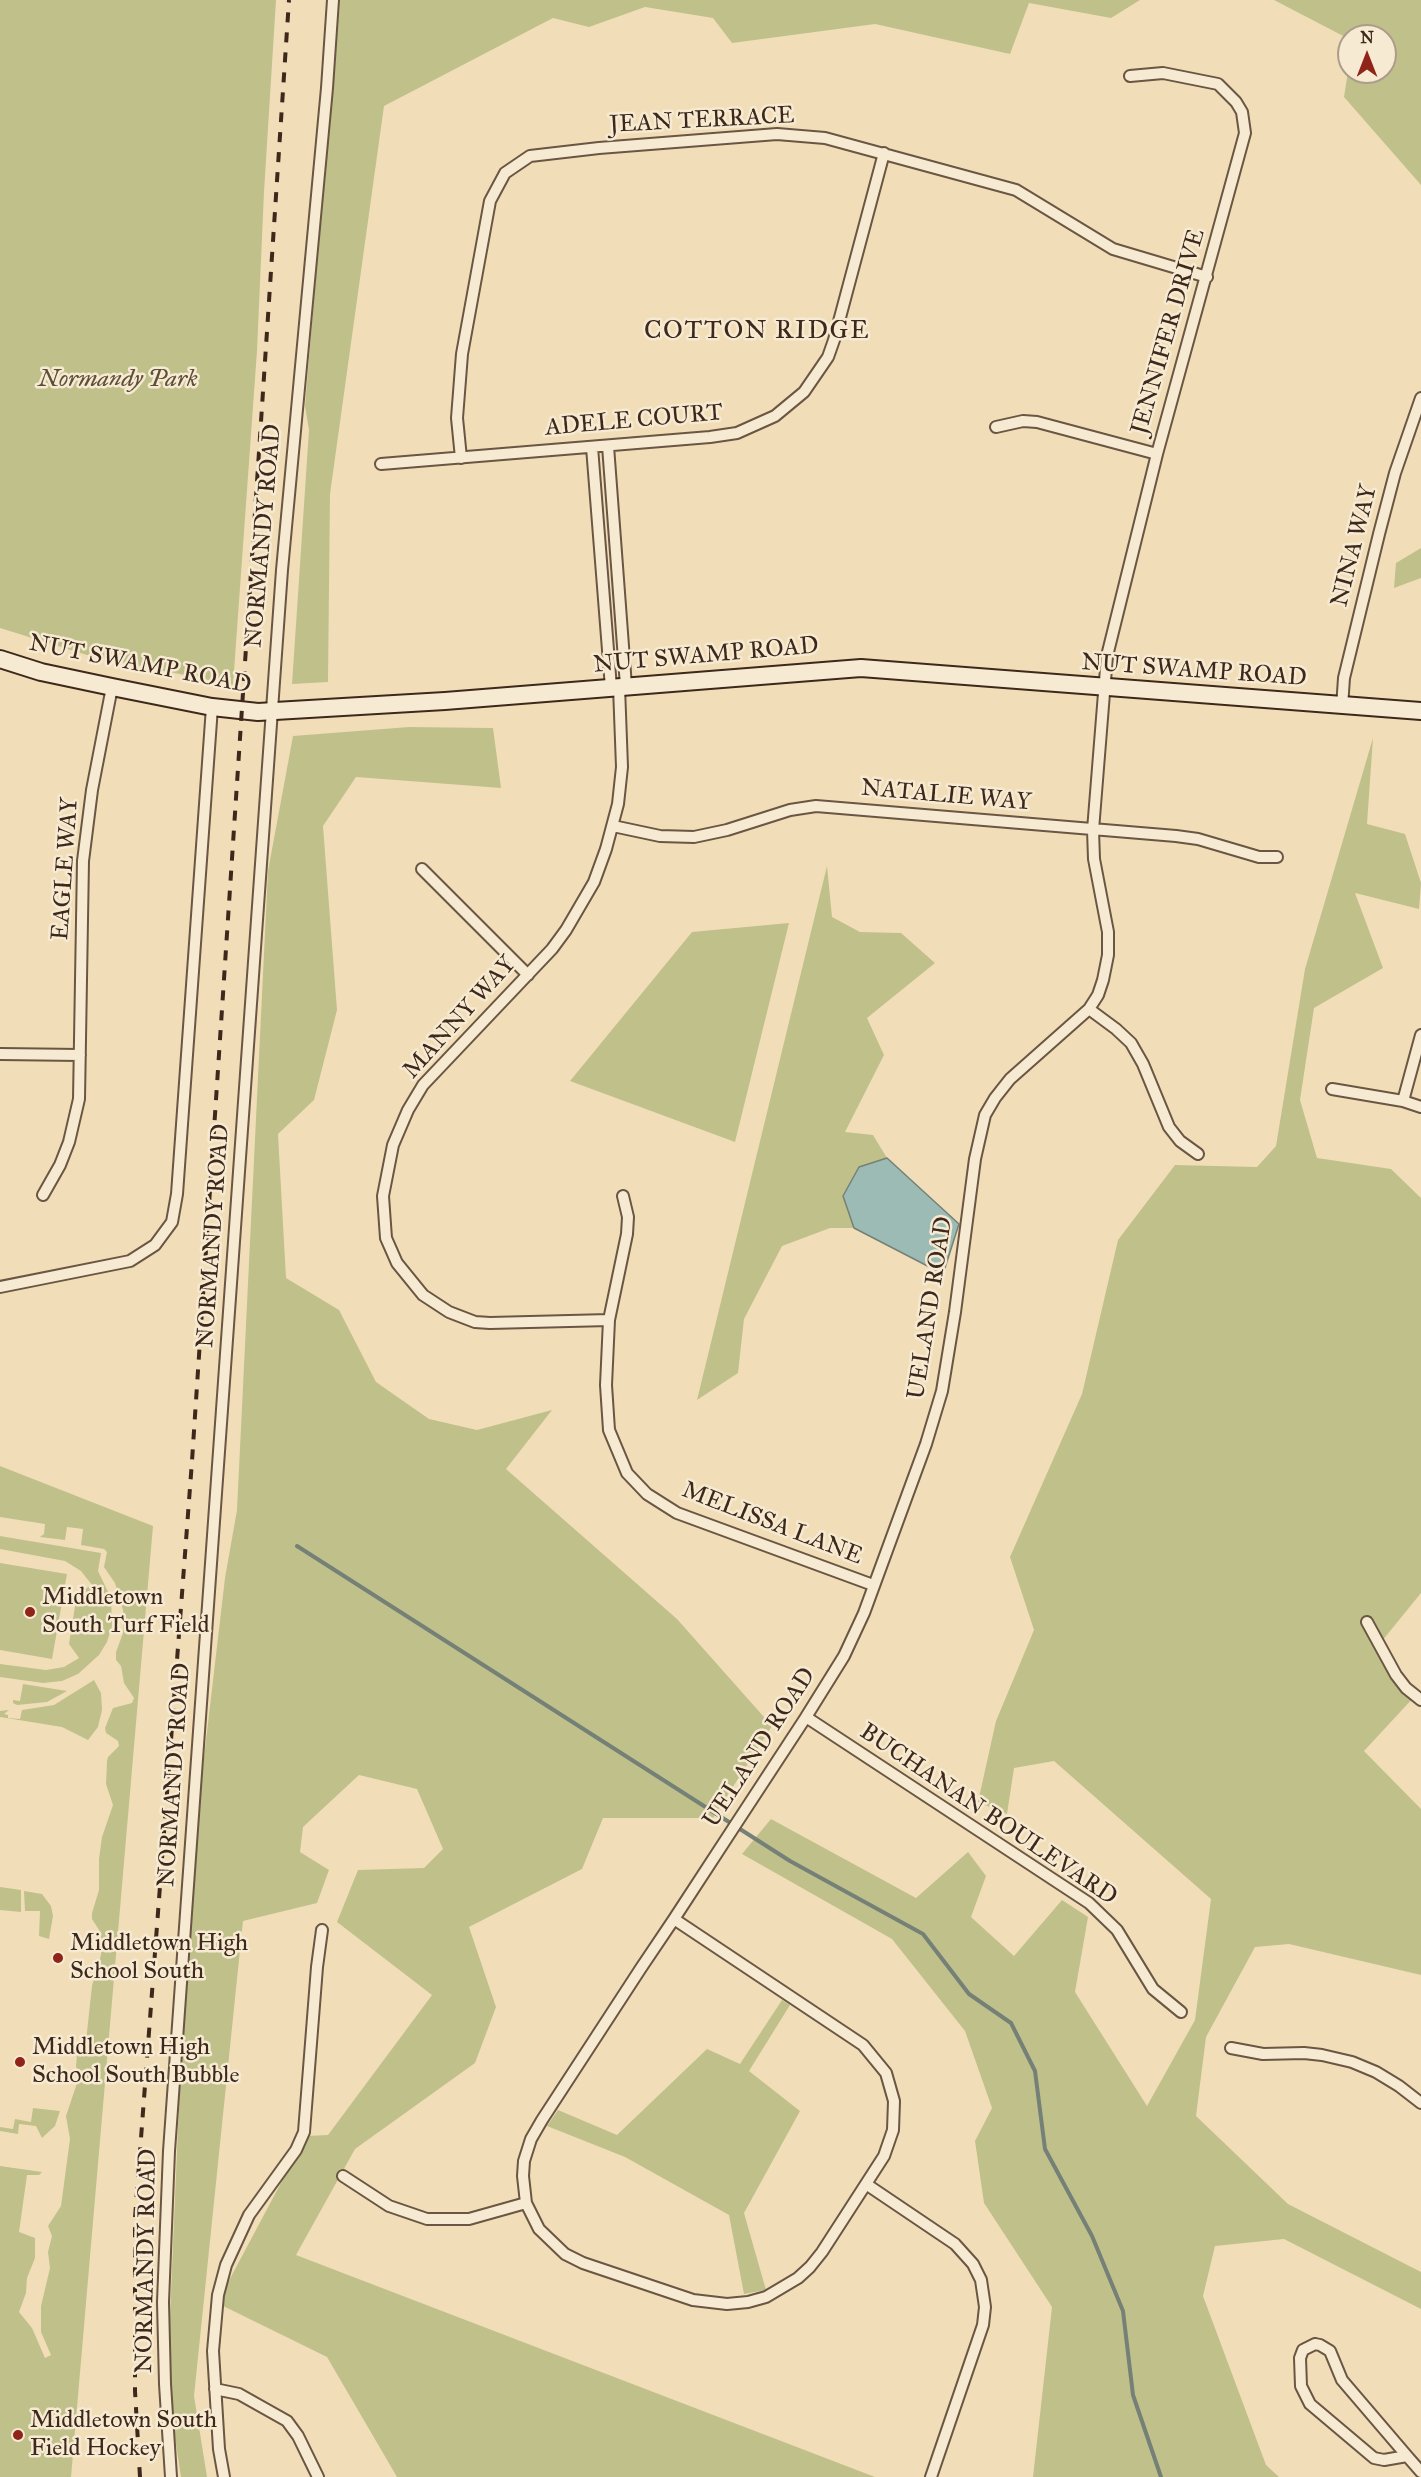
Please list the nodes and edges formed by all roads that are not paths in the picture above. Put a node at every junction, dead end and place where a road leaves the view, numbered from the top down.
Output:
1 (333, 0) edge
2 (1130, 76) dead end
3 (884, 153) junction
4 (1207, 277) junction
5 (1421, 398) edge
6 (996, 428) dead end
7 (608, 446) junction
8 (592, 447) junction
9 (1157, 454) junction
10 (461, 458) junction
11 (381, 464) dead end
12 (617, 561) junction
13 (601, 563) junction
14 (0, 659) edge
15 (112, 687) junction
16 (619, 687) junction
17 (1104, 688) junction
18 (212, 707) junction
19 (1342, 707) junction
20 (1421, 711) edge
21 (271, 712) junction
22 (613, 826) junction
23 (1093, 830) junction
24 (1277, 857) dead end
25 (422, 869) dead end
26 (528, 975) junction
27 (1089, 1009) junction
28 (1421, 1035) edge
29 (0, 1054) edge
30 (80, 1055) junction
31 (1332, 1089) dead end
32 (1403, 1101) junction
33 (1421, 1107) edge
34 (1198, 1154) dead end
35 (43, 1195) dead end
36 (623, 1196) dead end
37 (0, 1287) edge
38 (609, 1320) junction
39 (873, 1585) junction
40 (1368, 1622) dead end
41 (1421, 1700) edge
42 (806, 1717) junction
43 (674, 1919) junction
44 (322, 1930) dead end
45 (1181, 2012) dead end
46 (1231, 2048) dead end
47 (1421, 2103) edge
48 (343, 2176) dead end
49 (866, 2184) junction
50 (526, 2203) junction
51 (215, 2389) junction
52 (1407, 2456) junction
53 (1421, 2472) edge
54 (171, 2477) edge
55 (224, 2477) edge
56 (318, 2477) edge
57 (931, 2477) edge

1 - 21 street, NORMANDY ROAD
2 - 4 street, JENNIFER DRIVE
3 - 4 street, JEAN TERRACE
3 - 7 street, ADELE COURT
3 - 10 street, JEAN TERRACE
4 - 9 street, JENNIFER DRIVE
5 - 19 street, NINA WAY
6 - 9 street
7 - 8 street, ADELE COURT
7 - 12 street
8 - 10 street, ADELE COURT
8 - 13 street
9 - 17 street, JENNIFER DRIVE
10 - 11 street, ADELE COURT
12 - 13 street
12 - 16 street
13 - 16 street
14 - 15 main road, NUT SWAMP ROAD
15 - 18 main road, NUT SWAMP ROAD
15 - 30 street, EAGLE WAY
16 - 17 main road, NUT SWAMP ROAD
16 - 21 main road, NUT SWAMP ROAD
16 - 22 street, MANNY WAY
17 - 19 main road, NUT SWAMP ROAD
17 - 23 street, UELAND ROAD
18 - 21 main road, NUT SWAMP ROAD
18 - 37 street
19 - 20 main road, NUT SWAMP ROAD
21 - 54 street, NORMANDY ROAD
22 - 23 street, NATALIE WAY
22 - 26 street, MANNY WAY
23 - 24 street, NATALIE WAY
23 - 27 street, UELAND ROAD
25 - 26 street
26 - 38 street, MANNY WAY
27 - 34 street
27 - 39 street, UELAND ROAD
28 - 32 street
29 - 30 street
30 - 35 street, EAGLE WAY
31 - 32 street
32 - 33 street
36 - 38 street, MELISSA LANE
38 - 39 street, MELISSA LANE
39 - 42 street, UELAND ROAD
40 - 41 street
42 - 43 street, UELAND ROAD
42 - 45 street, BUCHANAN BOULEVARD
43 - 49 street, UELAND ROAD
43 - 50 street, UELAND ROAD
44 - 51 street
46 - 47 street
48 - 50 street
49 - 50 street, UELAND ROAD
49 - 57 street
51 - 55 street
51 - 56 street
52 - 52 street
52 - 53 street

